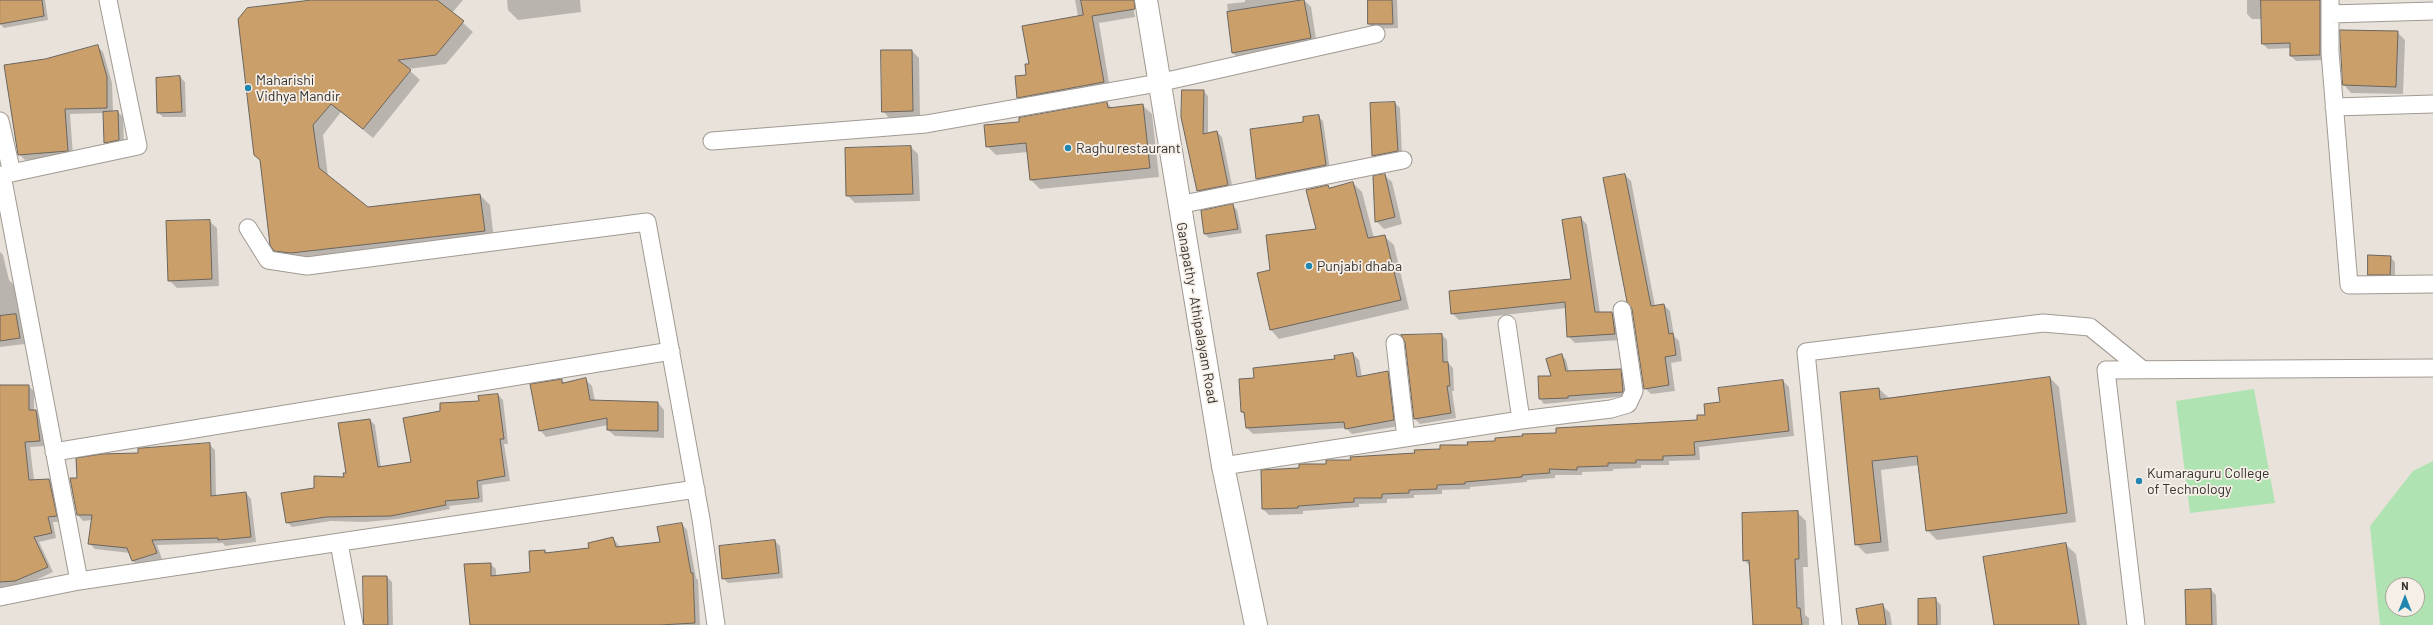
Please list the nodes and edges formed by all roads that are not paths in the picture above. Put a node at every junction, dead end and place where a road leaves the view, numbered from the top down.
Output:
1 (108, 0) edge
2 (1146, 0) edge
3 (2330, 7) edge
4 (2433, 11) edge
5 (1376, 34) dead end
6 (1158, 83) junction
7 (2433, 104) edge
8 (2334, 107) junction
9 (0, 121) edge
10 (712, 141) dead end
11 (1403, 160) dead end
12 (12, 173) junction
13 (1178, 205) junction
14 (4, 208) edge
15 (248, 228) dead end
16 (2433, 284) edge
17 (1622, 310) dead end
18 (1507, 324) dead end
19 (1395, 343) dead end
20 (2112, 345) junction
21 (670, 350) junction
22 (2433, 368) edge
23 (2106, 370) junction
24 (2143, 370) junction
25 (1521, 420) junction
26 (1406, 438) junction
27 (54, 452) junction
28 (1222, 466) junction
29 (696, 489) junction
30 (339, 544) junction
31 (79, 581) junction
32 (0, 597) edge
33 (354, 625) edge
34 (716, 625) edge
35 (1256, 625) edge
36 (1833, 625) edge
37 (2136, 625) edge

1 - 12 street
2 - 6 main road, Ganapathy - Athipalayam Road
3 - 4 street
3 - 8 street
5 - 6 street
6 - 10 street
6 - 13 main road, Ganapathy - Athipalayam Road
7 - 8 street
8 - 16 street
9 - 12 street
11 - 13 street
12 - 14 street
13 - 28 main road, Ganapathy - Athipalayam Road
14 - 27 street
15 - 21 street
17 - 25 street
18 - 25 street
19 - 26 street
20 - 23 street
20 - 24 street
20 - 36 street
21 - 27 street
21 - 29 street
22 - 24 street
23 - 24 street
23 - 37 street
25 - 26 street
26 - 28 street
27 - 31 street
28 - 35 main road, Ganapathy - Athipalayam Road
29 - 30 street
29 - 34 street
30 - 31 street
30 - 33 street
31 - 32 street

